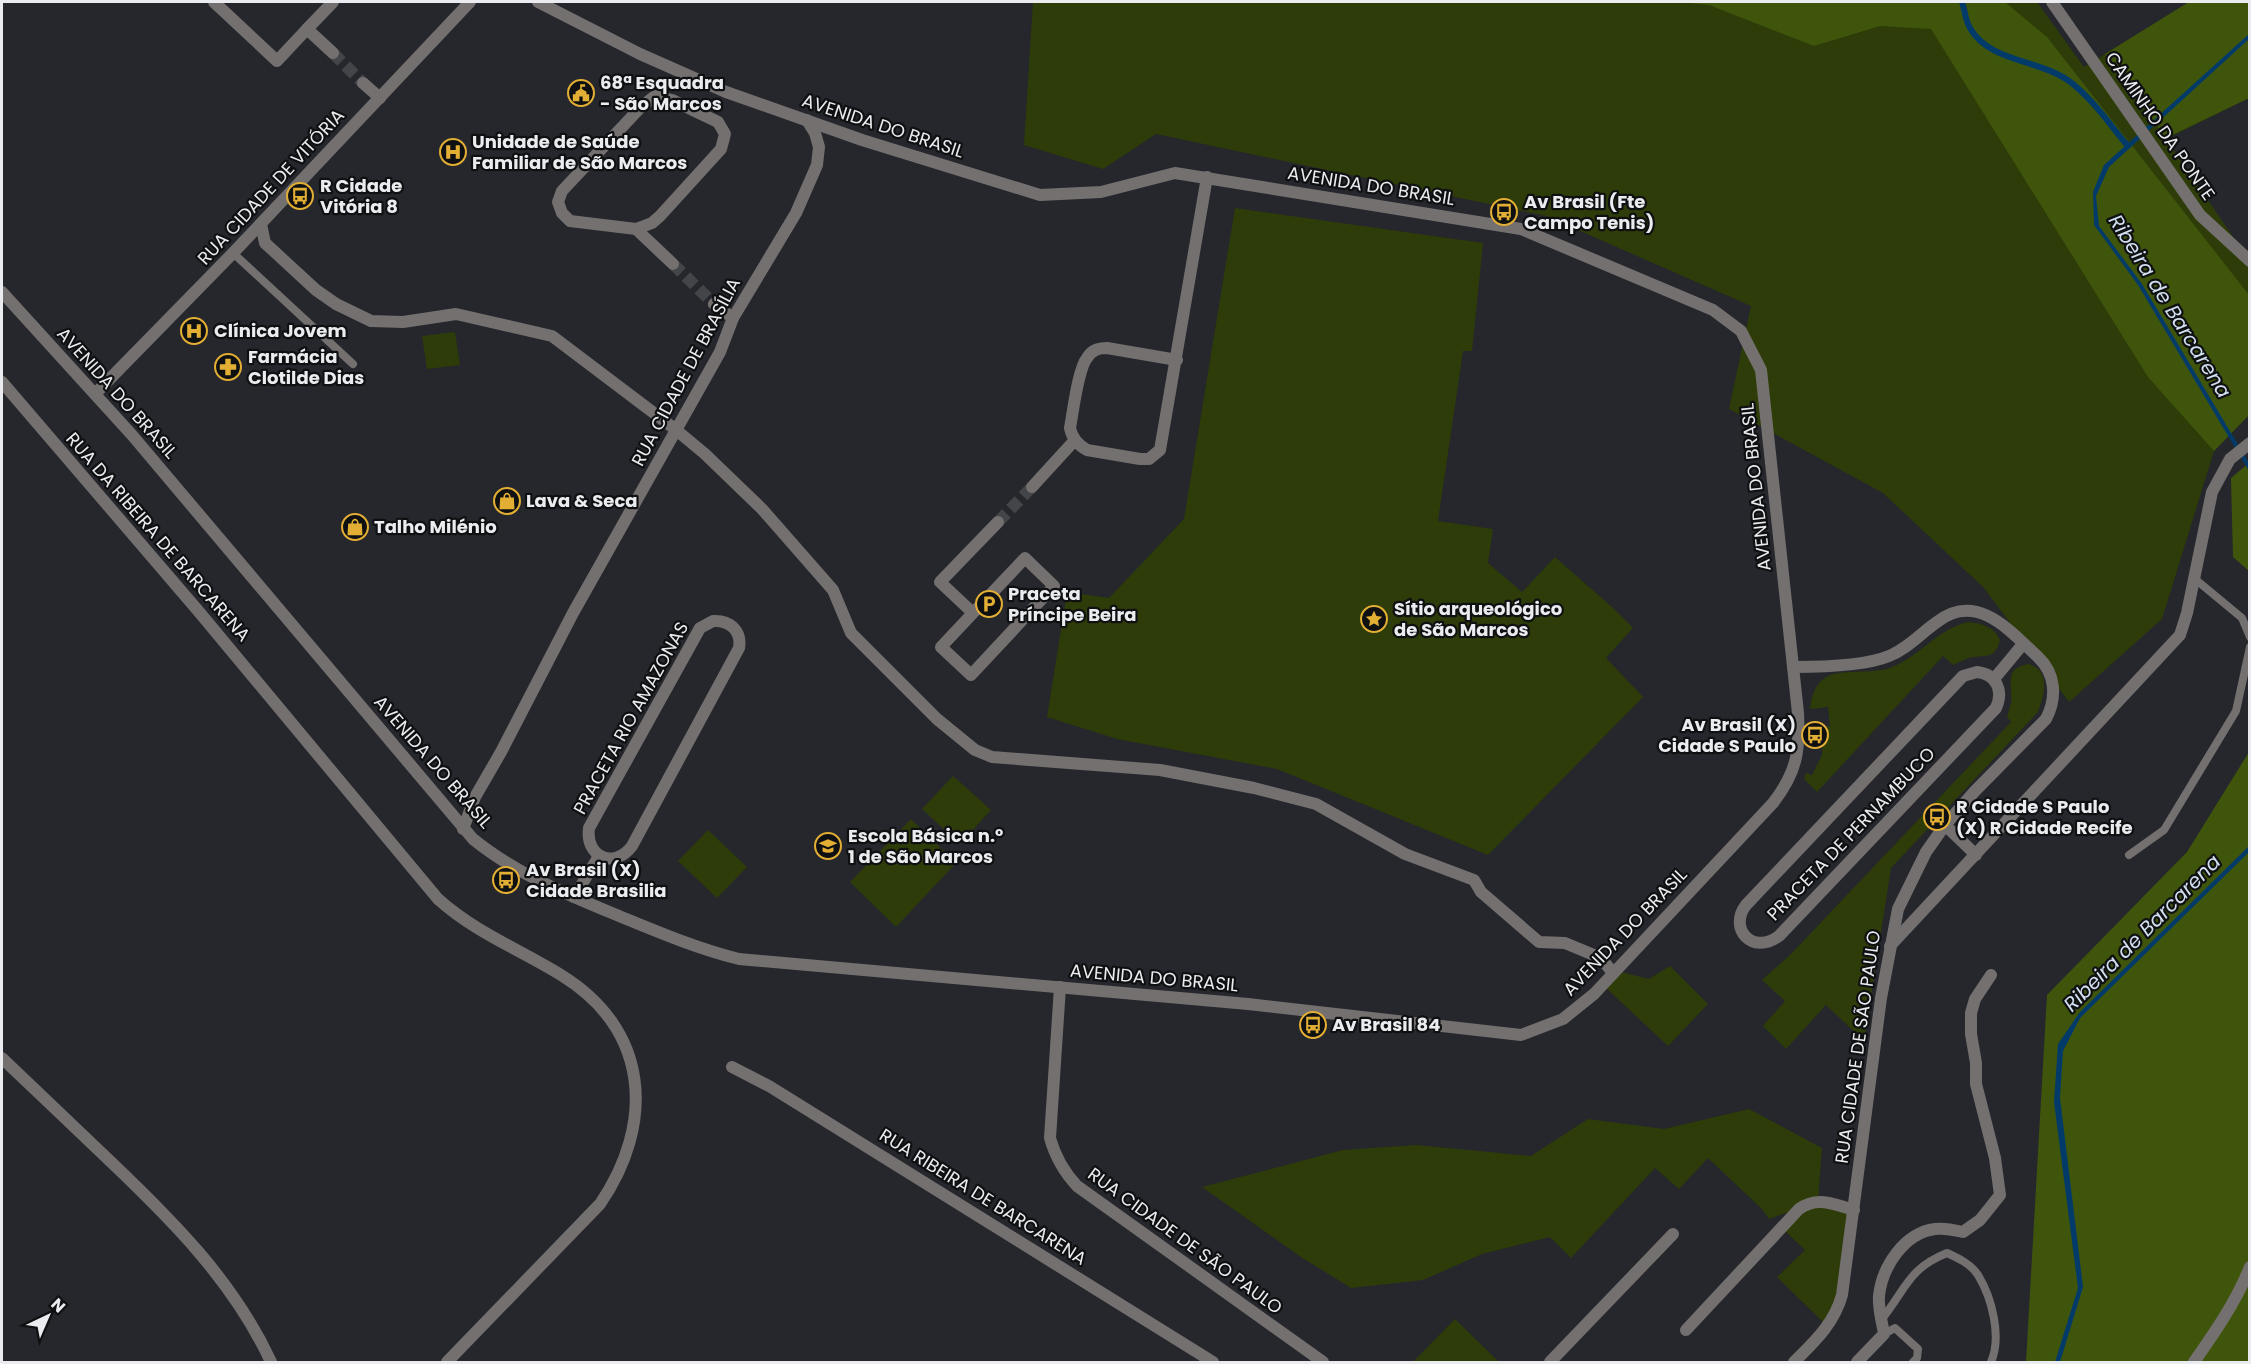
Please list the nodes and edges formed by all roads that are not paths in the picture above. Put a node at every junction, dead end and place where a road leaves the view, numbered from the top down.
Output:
1 (214, 2) edge
2 (333, 2) edge
3 (470, 2) edge
4 (538, 2) edge
5 (2052, 2) edge
6 (307, 29) junction
7 (333, 53) tunnel mouth
8 (363, 83) tunnel mouth
9 (380, 98) junction
10 (807, 120) junction
11 (1207, 177) junction
12 (261, 224) junction
13 (636, 229) junction
14 (233, 253) junction
15 (2250, 261) edge
16 (673, 264) tunnel mouth
17 (2, 292) edge
18 (714, 304) tunnel mouth
19 (733, 318) junction
20 (1177, 360) junction
21 (353, 364) dead end
22 (2, 382) edge
23 (95, 394) junction
24 (675, 429) junction
25 (1075, 440) junction
26 (2250, 443) edge
27 (1032, 487) tunnel mouth
28 (998, 522) tunnel mouth
29 (2194, 579) junction
30 (973, 613) junction
31 (2250, 637) edge
32 (2023, 644) junction
33 (2250, 646) edge
34 (1793, 667) junction
35 (1994, 679) junction
36 (1945, 825) junction
37 (463, 829) junction
38 (599, 855) junction
39 (1976, 855) junction
40 (2129, 855) dead end
41 (574, 897) junction
42 (1889, 947) junction
43 (1613, 973) junction
44 (1991, 975) dead end
45 (1060, 987) junction
46 (2, 1058) edge
47 (732, 1067) dead end
48 (1854, 1210) junction
49 (1673, 1234) dead end
50 (2250, 1267) edge
51 (1881, 1320) junction
52 (1686, 1330) dead end
53 (1884, 1334) junction
54 (271, 1362) edge
55 (447, 1362) edge
56 (1213, 1362) edge
57 (1323, 1362) edge
58 (1550, 1362) edge
59 (1794, 1362) edge
60 (1857, 1362) edge
61 (1913, 1362) edge
62 (1991, 1362) edge
63 (2194, 1362) edge

1 - 6 street
2 - 6 street
3 - 9 street, RUA CIDADE DE VITÓRIA
4 - 10 street, AVENIDA DO BRASIL
5 - 15 street, CAMINHO DA PONTE
6 - 7 street
8 - 9 street
9 - 12 street, RUA CIDADE DE VITÓRIA
10 - 11 street, AVENIDA DO BRASIL
10 - 19 street, RUA CIDADE DE BRASÍLIA
11 - 20 street
11 - 34 street, AVENIDA DO BRASIL
12 - 14 street, RUA CIDADE DE VITÓRIA
12 - 24 street
13 - 13 street
13 - 16 street
14 - 21 lane
14 - 23 street, RUA CIDADE DE VITÓRIA
17 - 23 street, AVENIDA DO BRASIL
18 - 19 street
19 - 24 street, RUA CIDADE DE BRASÍLIA
20 - 25 street
20 - 25 street
22 - 55 street, RUA DA RIBEIRA DE BARCARENA
23 - 37 street, AVENIDA DO BRASIL
24 - 37 street, RUA CIDADE DE BRASÍLIA
24 - 43 street
25 - 27 street
26 - 29 street
28 - 30 street
29 - 31 lane
29 - 39 street
30 - 30 street
32 - 34 street, RUA CIDADE DE SÃO PAULO
32 - 35 street
32 - 36 street, RUA CIDADE DE SÃO PAULO
33 - 40 lane
34 - 43 street, AVENIDA DO BRASIL
35 - 35 street, PRACETA DE PERNAMBUCO
36 - 39 street
36 - 42 street, RUA CIDADE DE SÃO PAULO
37 - 41 street, AVENIDA DO BRASIL
38 - 38 street, PRACETA RIO AMAZONAS
38 - 41 street
39 - 42 street
41 - 45 street, AVENIDA DO BRASIL
42 - 48 street, RUA CIDADE DE SÃO PAULO
43 - 45 street, AVENIDA DO BRASIL
44 - 51 street
45 - 57 street, RUA CIDADE DE SÃO PAULO
46 - 54 street
47 - 56 street, RUA RIBEIRA DE BARCARENA
48 - 52 street
48 - 59 street, RUA CIDADE DE SÃO PAULO
49 - 58 street
50 - 63 street
51 - 53 street
51 - 62 lane
53 - 60 street
53 - 61 lane

